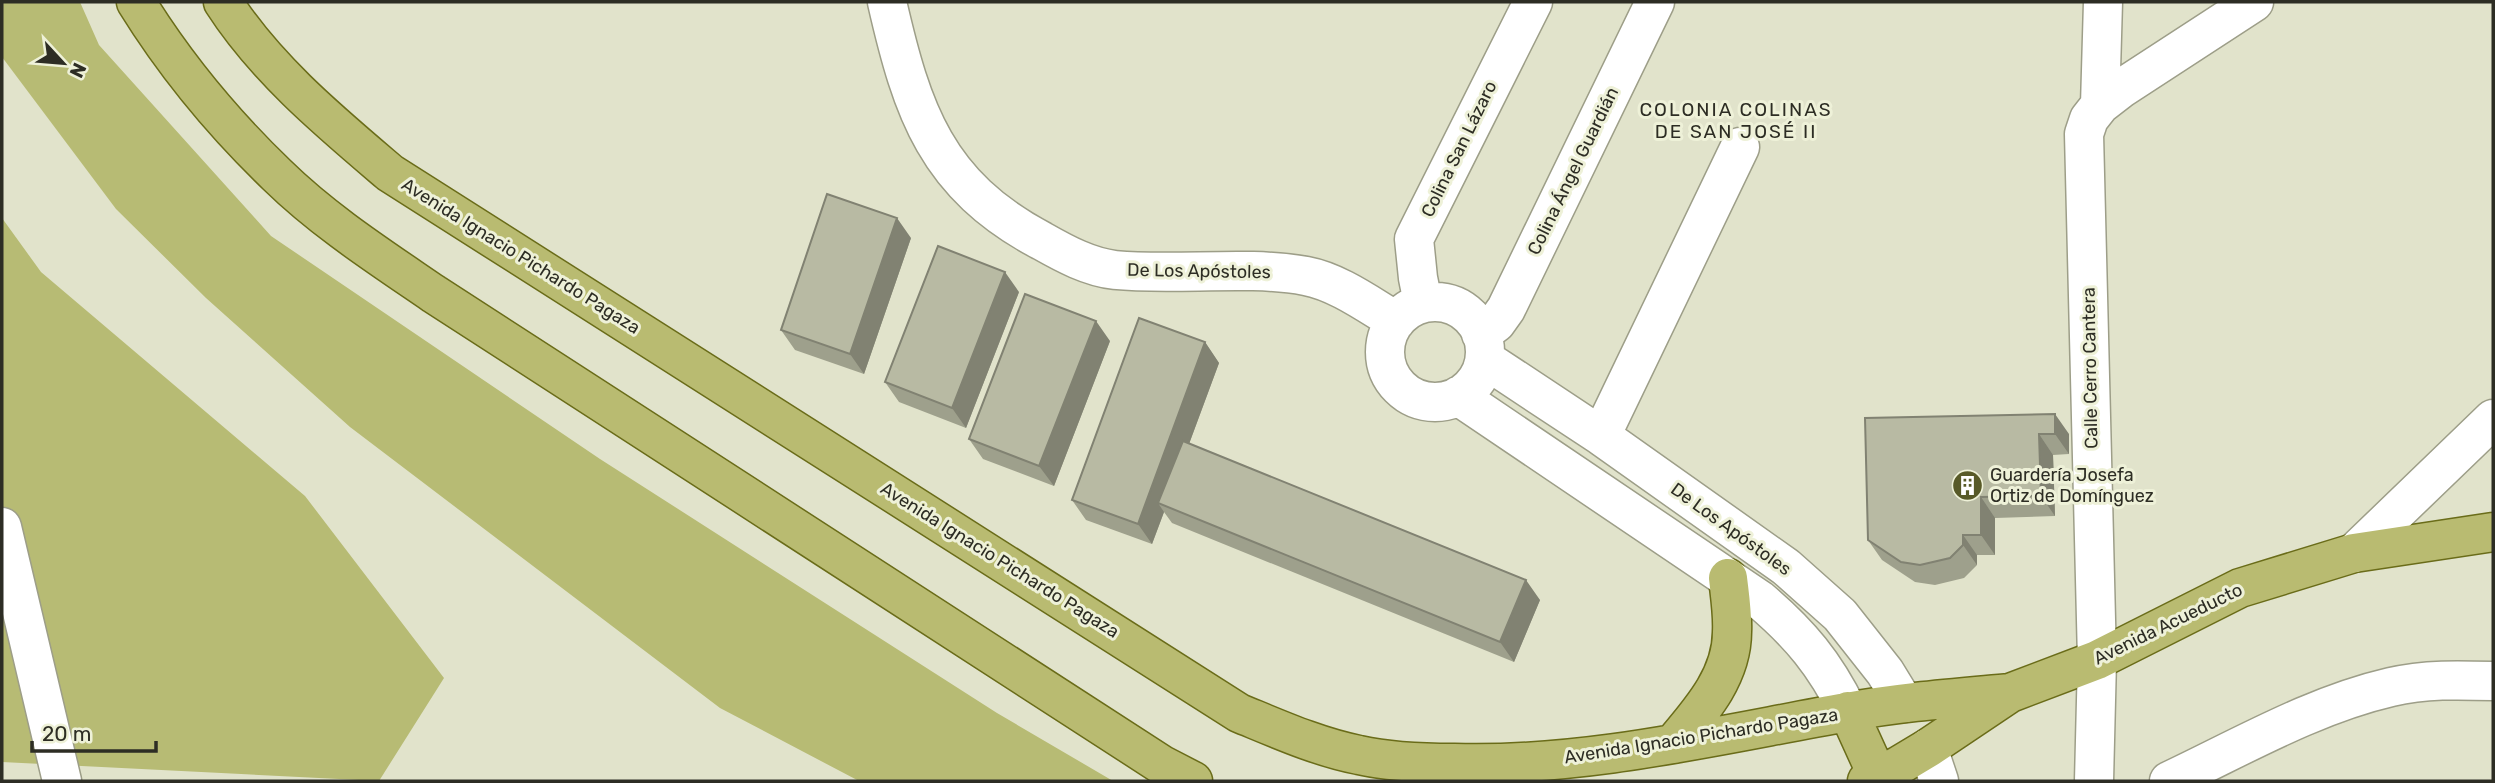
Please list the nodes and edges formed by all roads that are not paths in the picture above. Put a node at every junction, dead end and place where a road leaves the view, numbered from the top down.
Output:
1 (136, 2) edge
2 (223, 2) edge
3 (887, 2) edge
4 (1532, 2) edge
5 (1655, 2) edge
6 (2103, 2) edge
7 (2254, 2) edge
8 (2100, 105) junction
9 (1740, 147) dead end
10 (1410, 312) junction
11 (1483, 347) junction
12 (1458, 396) junction
13 (2493, 419) edge
14 (1601, 436) junction
15 (2, 527) edge
16 (2493, 532) edge
17 (2354, 553) junction
18 (1728, 578) junction
19 (2097, 660) junction
20 (2493, 681) edge
21 (2010, 692) junction
22 (1904, 703) junction
23 (1848, 711) junction
24 (1673, 744) junction
25 (1933, 765) edge
26 (1875, 780) edge
27 (62, 781) edge
28 (1193, 781) edge
29 (2094, 781) edge
30 (2169, 781) edge

1 - 28 main road
2 - 24 main road, Avenida Ignacio Pichardo Pagaza
3 - 10 street, De Los Apóstoles
4 - 10 street, Colina San Lázaro
5 - 11 street, Colina Ángel Guardián
6 - 8 street, Calle Cerro Cantera
7 - 8 street
8 - 19 street, Calle Cerro Cantera
9 - 14 street
10 - 11 street
10 - 12 street
11 - 12 street
11 - 14 street, De Los Apóstoles
12 - 18 street
13 - 17 street
14 - 22 street, De Los Apóstoles
15 - 27 street
16 - 17 main road, Avenida Acueducto
17 - 19 main road, Avenida Acueducto
18 - 23 street
18 - 24 main road
19 - 21 main road, Avenida Acueducto
19 - 29 street, Calle Cerro Cantera
20 - 30 street
21 - 22 main road, Avenida Acueducto
21 - 25 main road, Avenida Acueducto
22 - 23 main road, Avenida Ignacio Pichardo Pagaza
22 - 25 main road, De Los Apóstoles
23 - 24 main road, Avenida Ignacio Pichardo Pagaza
23 - 26 main road
25 - 26 main road

